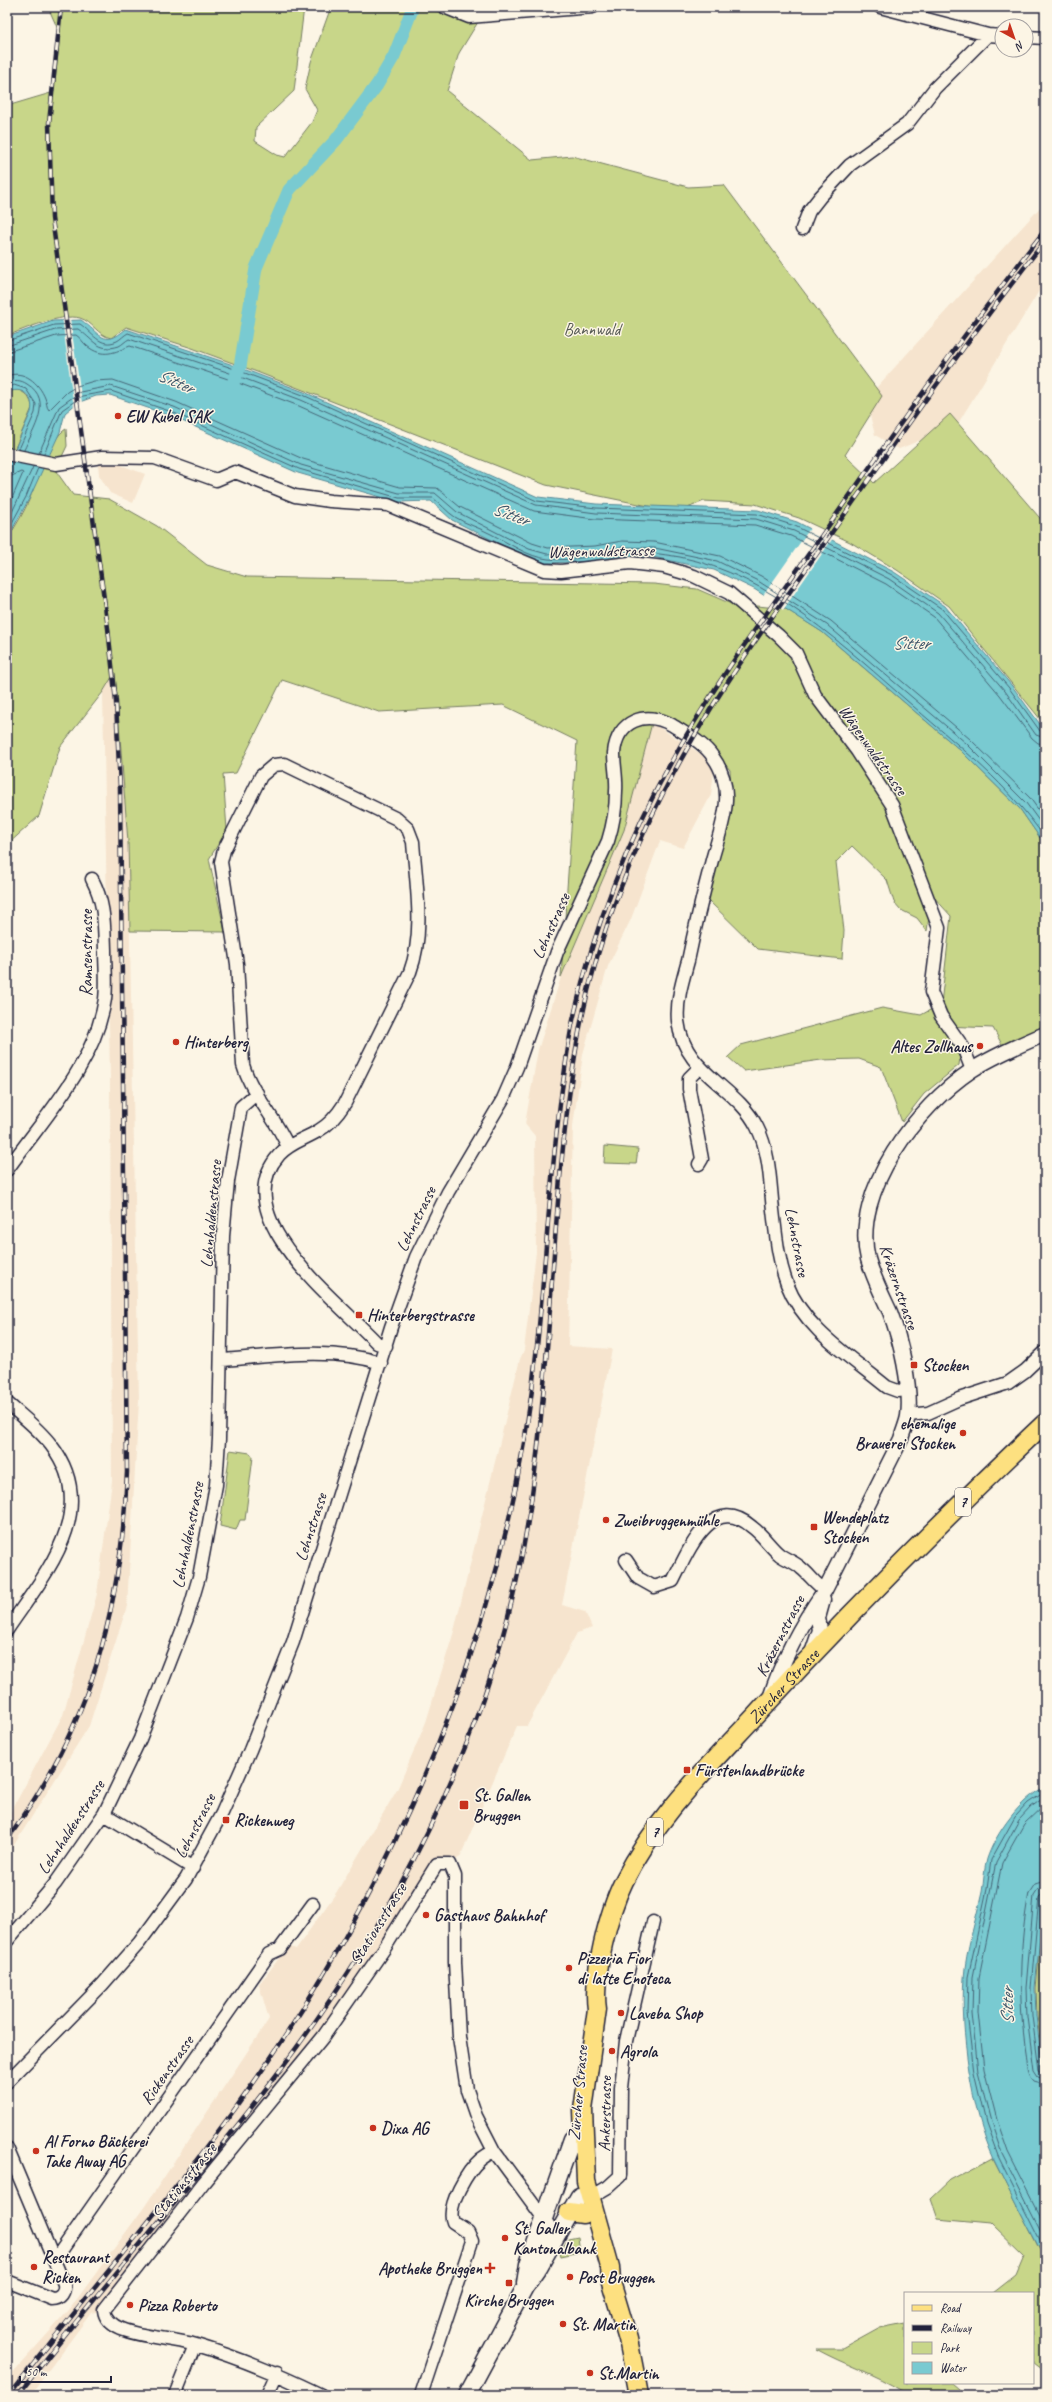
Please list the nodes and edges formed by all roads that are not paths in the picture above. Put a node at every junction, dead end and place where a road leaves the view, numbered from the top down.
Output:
1 (444, 7) edge
2 (593, 7) edge
3 (880, 7) edge
4 (988, 35) junction
5 (994, 35) edge
6 (1034, 37) edge
7 (1045, 38) edge
8 (802, 229) dead end
9 (7, 454) edge
10 (92, 879) dead end
11 (1045, 1034) edge
12 (699, 1068) junction
13 (972, 1070) junction
14 (257, 1093) junction
15 (288, 1147) junction
16 (699, 1164) dead end
17 (7, 1170) edge
18 (386, 1346) junction
19 (1045, 1352) edge
20 (222, 1360) junction
21 (381, 1363) junction
22 (907, 1390) junction
23 (7, 1403) edge
24 (908, 1415) junction
25 (1045, 1423) edge
26 (626, 1560) dead end
27 (825, 1590) junction
28 (842, 1624) junction
29 (7, 1630) edge
30 (820, 1630) junction
31 (811, 1656) junction
32 (770, 1699) junction
33 (104, 1814) junction
34 (193, 1868) junction
35 (313, 1904) dead end
36 (653, 1922) dead end
37 (7, 1941) edge
38 (595, 1995) junction
39 (7, 2082) edge
40 (572, 2139) junction
41 (7, 2148) edge
42 (494, 2151) junction
43 (585, 2191) junction
44 (576, 2213) junction
45 (544, 2219) junction
46 (54, 2261) junction
47 (539, 2267) junction
48 (7, 2281) edge
49 (611, 2282) junction
50 (525, 2287) junction
51 (195, 2345) junction
52 (277, 2373) junction
53 (175, 2395) edge
54 (267, 2395) edge
55 (321, 2395) edge
56 (421, 2395) edge
57 (467, 2395) edge
58 (640, 2395) edge

1 - 2 street
3 - 4 street
4 - 5 street
4 - 8 street
6 - 7 street
9 - 13 street, Wägenwaldstrasse
10 - 17 street, Ramsenstrasse
11 - 13 street, Kräzernstrasse
12 - 16 street
12 - 18 street, Lehnstrasse
12 - 22 street, Lehnstrasse
13 - 22 street, Kräzernstrasse
14 - 15 street
14 - 15 street
14 - 20 street, Lehnhaldenstrasse
15 - 18 street
18 - 21 street, Lehnstrasse
19 - 24 street
20 - 21 street
20 - 33 street, Lehnhaldenstrasse
21 - 34 street, Lehnstrasse
22 - 24 street, Kräzernstrasse
23 - 29 street
24 - 27 street, Kräzernstrasse
25 - 28 main road, Zürcher Strasse / 7
26 - 27 street
27 - 30 street, Kräzernstrasse
27 - 32 street, Kräzernstrasse
28 - 30 street
28 - 31 main road, Zürcher Strasse / 7
30 - 31 street, Kräzernstrasse
31 - 32 main road, Zürcher Strasse / 7
32 - 38 main road, Zürcher Strasse / 7
33 - 34 street
33 - 37 street, Lehnhaldenstrasse
34 - 39 street, Lehnstrasse
35 - 46 street, Rickenstrasse
36 - 43 street, Ankerstrasse
38 - 40 main road, Zürcher Strasse / 7
38 - 43 main road, Zürcher Strasse / 7
40 - 43 main road, Zürcher Strasse / 7
40 - 45 main road
41 - 46 street
42 - 45 street, Stationsstrasse
42 - 51 street, Stationsstrasse
42 - 56 street
43 - 44 main road, Zürcher Strasse / 7
43 - 49 main road, Zürcher Strasse / 7
44 - 47 main road
44 - 49 main road, Zürcher Strasse / 7
45 - 47 street
45 - 50 main road
46 - 48 street
47 - 50 main road
49 - 58 main road, Zürcher Strasse / 7
50 - 57 main road
51 - 52 street
51 - 53 street
52 - 54 street
52 - 55 street

